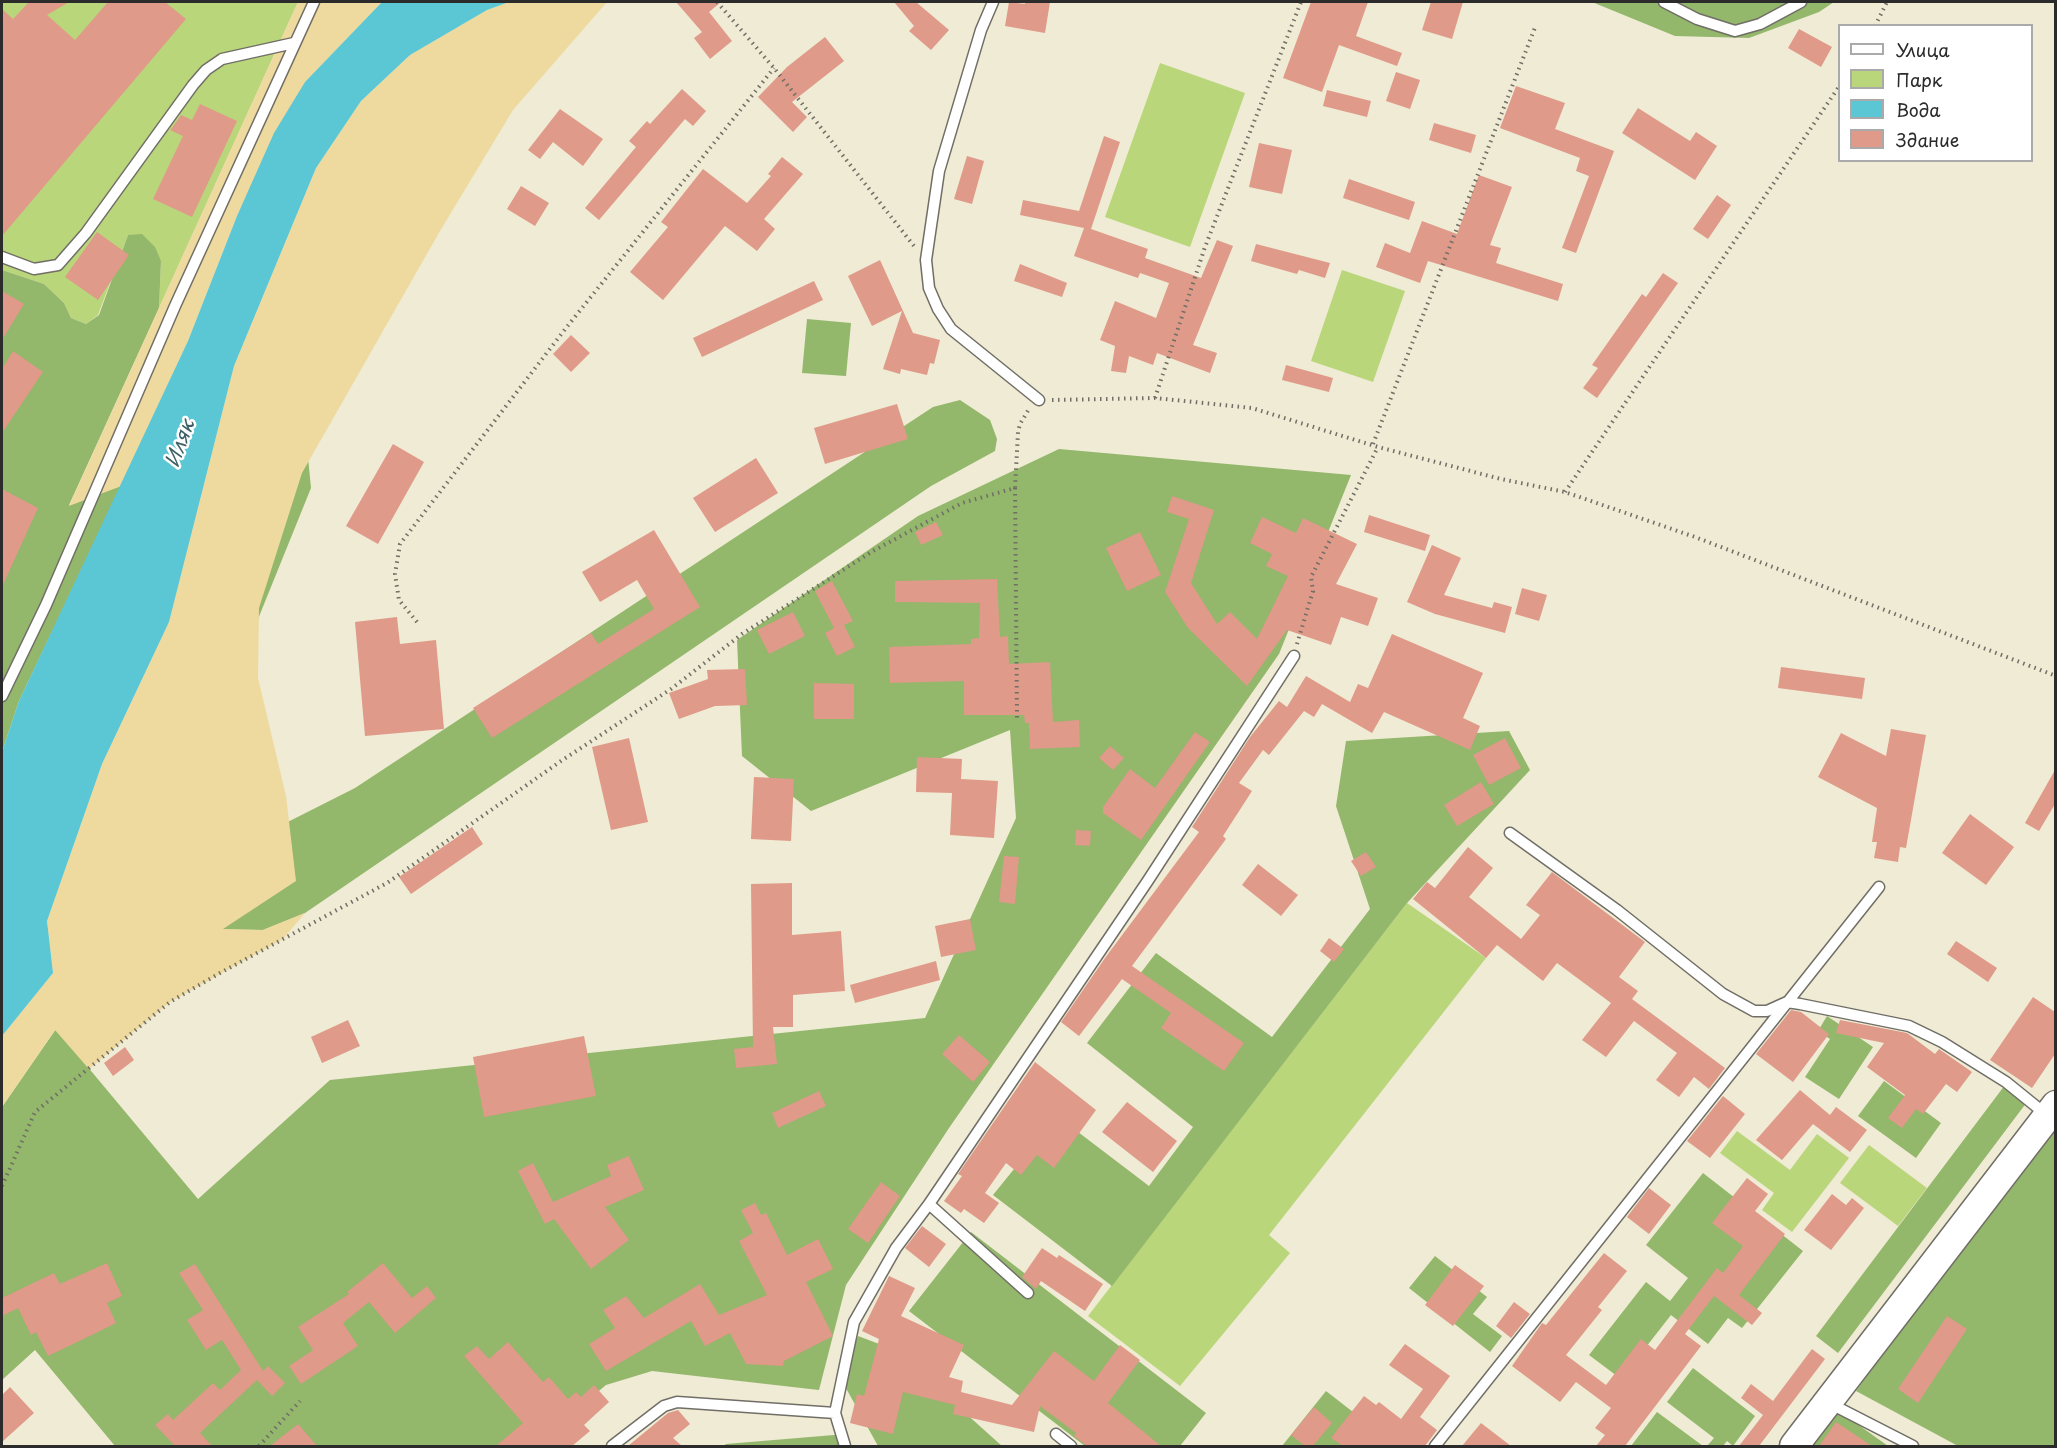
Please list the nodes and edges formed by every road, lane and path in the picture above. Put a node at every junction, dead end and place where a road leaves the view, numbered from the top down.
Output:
1 (314, 2) edge
2 (717, 2) edge
3 (993, 2) edge
4 (1301, 2) edge
5 (1664, 2) edge
6 (1801, 2) edge
7 (1887, 2) edge
8 (1876, 24) edge
9 (1536, 26) dead end
10 (294, 43) junction
11 (774, 68) junction
12 (1838, 86) edge
13 (2, 257) edge
14 (926, 260) junction
15 (1155, 398) junction
16 (1039, 400) junction
17 (1373, 444) junction
18 (1378, 447) junction
19 (1015, 488) junction
20 (1565, 492) junction
21 (417, 622) dead end
22 (1294, 656) joint
23 (2055, 676) edge
24 (2, 696) edge
25 (1017, 718) dead end
26 (1510, 833) dead end
27 (1879, 887) dead end
28 (1787, 1002) junction
29 (2052, 1110) edge
30 (2, 1186) edge
31 (929, 1204) junction
32 (1028, 1293) dead end
33 (300, 1401) dead end
34 (1828, 1403) junction
35 (835, 1413) junction
36 (1056, 1434) dead end
37 (259, 1446) edge
38 (612, 1446) edge
39 (844, 1446) edge
40 (1071, 1446) edge
41 (1435, 1446) edge
42 (1794, 1446) edge
43 (1913, 1446) edge

1 - 10 lane
2 - 11 path
3 - 14 lane
4 - 15 path
5 - 6 lane
7 - 8 path
9 - 17 path
10 - 13 lane
10 - 24 lane
11 - 14 path
11 - 21 path
12 - 20 path
14 - 16 lane
15 - 16 path
15 - 17 path
16 - 19 path
17 - 18 path
18 - 20 path
18 - 22 path
19 - 25 path
19 - 30 path
20 - 23 path
22 - 31 lane
26 - 28 lane
27 - 28 lane
28 - 29 lane
28 - 41 lane
29 - 34 street
31 - 32 lane
31 - 35 lane
33 - 37 path
34 - 42 street
34 - 43 lane
35 - 38 lane
35 - 39 lane
36 - 40 lane

